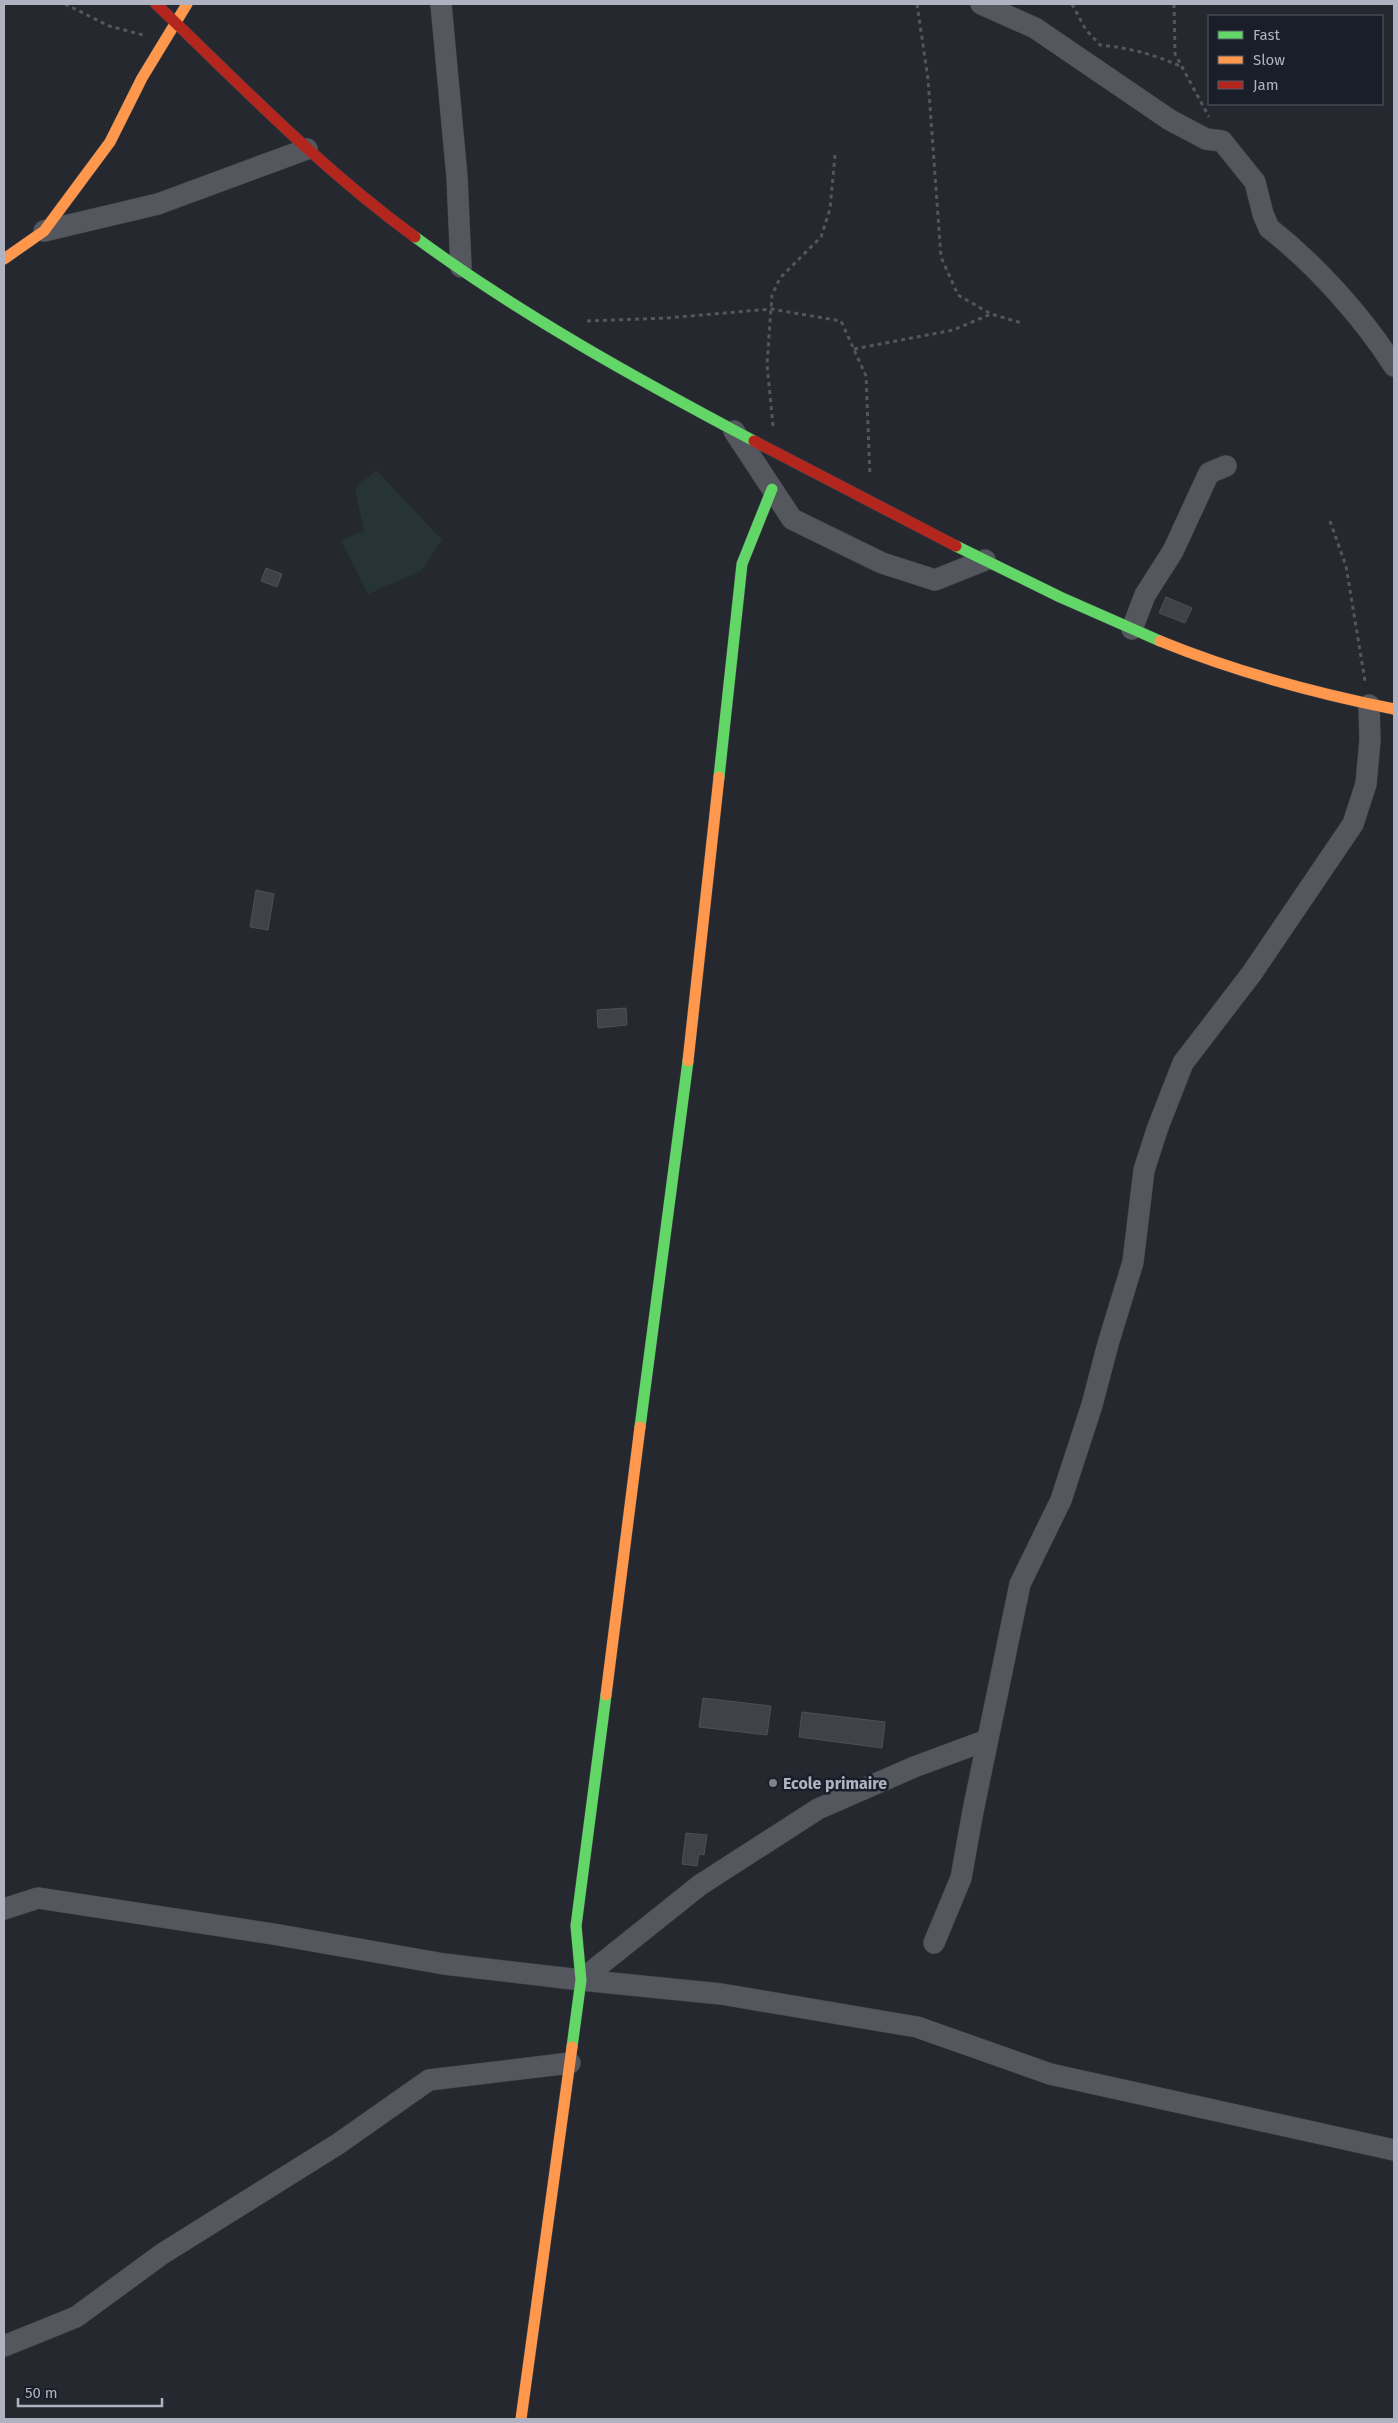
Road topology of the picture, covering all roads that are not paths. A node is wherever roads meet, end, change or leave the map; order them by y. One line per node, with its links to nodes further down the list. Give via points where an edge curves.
1 (156, 4): 5 (street)
2 (187, 4): 5 (street)
3 (441, 4): 9 (street, via 457,177)
4 (980, 4): 10 (street, via 1035,28 1170,120 1206,139 1222,140 1255,182 1269,228 1346,301)
5 (176, 23): 6 (street); 7 (street, via 142,78 110,142)
6 (307, 149): 7 (street, via 158,204); 9 (street, via 370,204)
7 (44, 231): 8 (street)
8 (4, 259)
9 (461, 267): 11 (street, via 513,305)
10 (1394, 366)
11 (734, 430): 13 (street); 14 (street)
12 (1226, 466): 15 (street, via 1210,473 1173,551 1145,595)
13 (772, 488): 14 (street, via 792,519 882,563 935,580); 21 (street, via 742,564 695,1005 576,1926)
14 (985, 560): 15 (street)
15 (1132, 629): 16 (street, via 1257,678)
16 (1369, 705): 17 (street); 18 (street, via 1366,784 1353,824 1252,973 1182,1063 1158,1127 1144,1170 1132,1262 1092,1406 1061,1500 1020,1584)
17 (1394, 709)
18 (987, 1740): 20 (street, via 961,1878); 21 (street, via 914,1767 818,1809 700,1885)
19 (4, 1909): 21 (street, via 38,1898 444,1964)
20 (934, 1943)
21 (581, 1980): 22 (street); 23 (street, via 721,1994 917,2027 1050,2074)
22 (570, 2063): 24 (street, via 429,2080 338,2144 162,2254 76,2317); 25 (street)
23 (1394, 2150)
24 (4, 2346)
25 (521, 2419)

